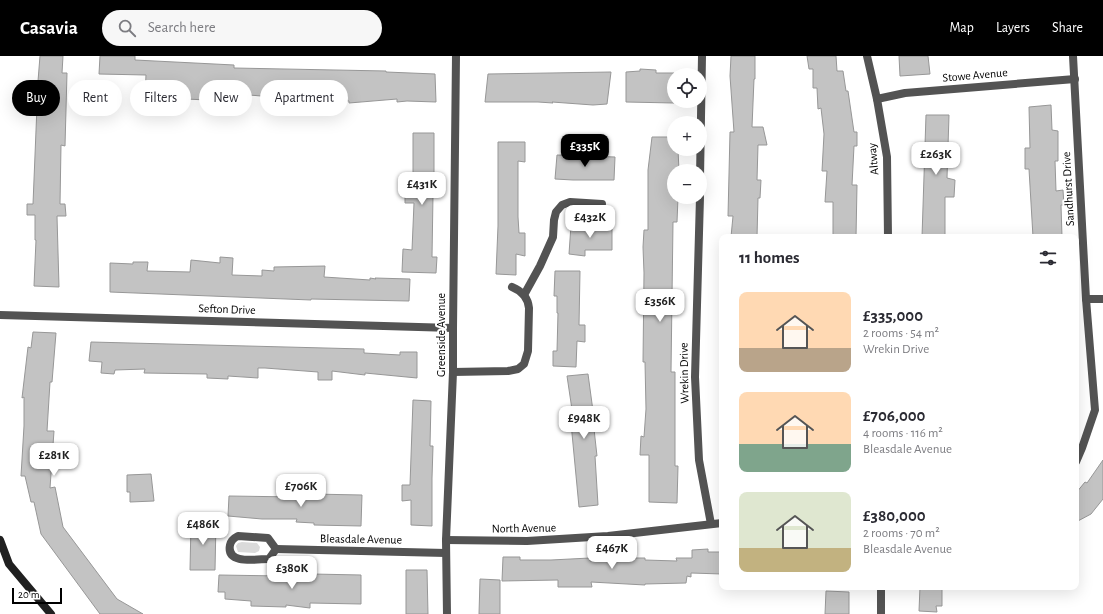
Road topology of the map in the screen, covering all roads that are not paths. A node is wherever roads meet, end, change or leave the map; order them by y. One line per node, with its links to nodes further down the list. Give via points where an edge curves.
1 (456, 56): 16 (street, Greenside Avenue)
2 (702, 56): 7 (street)
3 (867, 56): 6 (street, Altway)
4 (1073, 56): 5 (street, Sandhurst Drive)
5 (1075, 79): 6 (street, Stowe Avenue, via 905,93); 13 (street, Sandhurst Drive)
6 (877, 99): 10 (street, Altway, via 887,157)
7 (700, 164)
8 (602, 204): 12 (street, via 570,202 562,205 556,212 553,237)
9 (700, 204): 19 (street, Wrekin Drive, via 695,377 699,460)
10 (888, 234)
11 (512, 287): 12 (street)
12 (524, 295): 17 (street, via 530,308 528,351 524,364 518,369 508,371)
13 (1086, 299): 14 (street); 18 (street, Sandhurst Drive, via 1095,410)
14 (1103, 299)
15 (0, 315): 16 (street, Sefton Drive)
16 (453, 328): 17 (street, Greenside Avenue)
17 (453, 372): 22 (street, Greenside Avenue)
18 (1079, 455)
19 (711, 524): 20 (street, North Avenue); 22 (street, North Avenue, via 608,536 527,541)
20 (719, 524)
21 (0, 540): 26 (main road, via 9,564)
22 (446, 540): 24 (street, Greenside Avenue)
23 (276, 549): 23 (street, via 269,559 241,560 234,557 230,551 232,540 238,536 268,538); 24 (street, Bleasdale Avenue)
24 (446, 553): 27 (street, Greenside Avenue)
25 (881, 590): 28 (street)
26 (51, 614)
27 (447, 614)
28 (881, 614)

